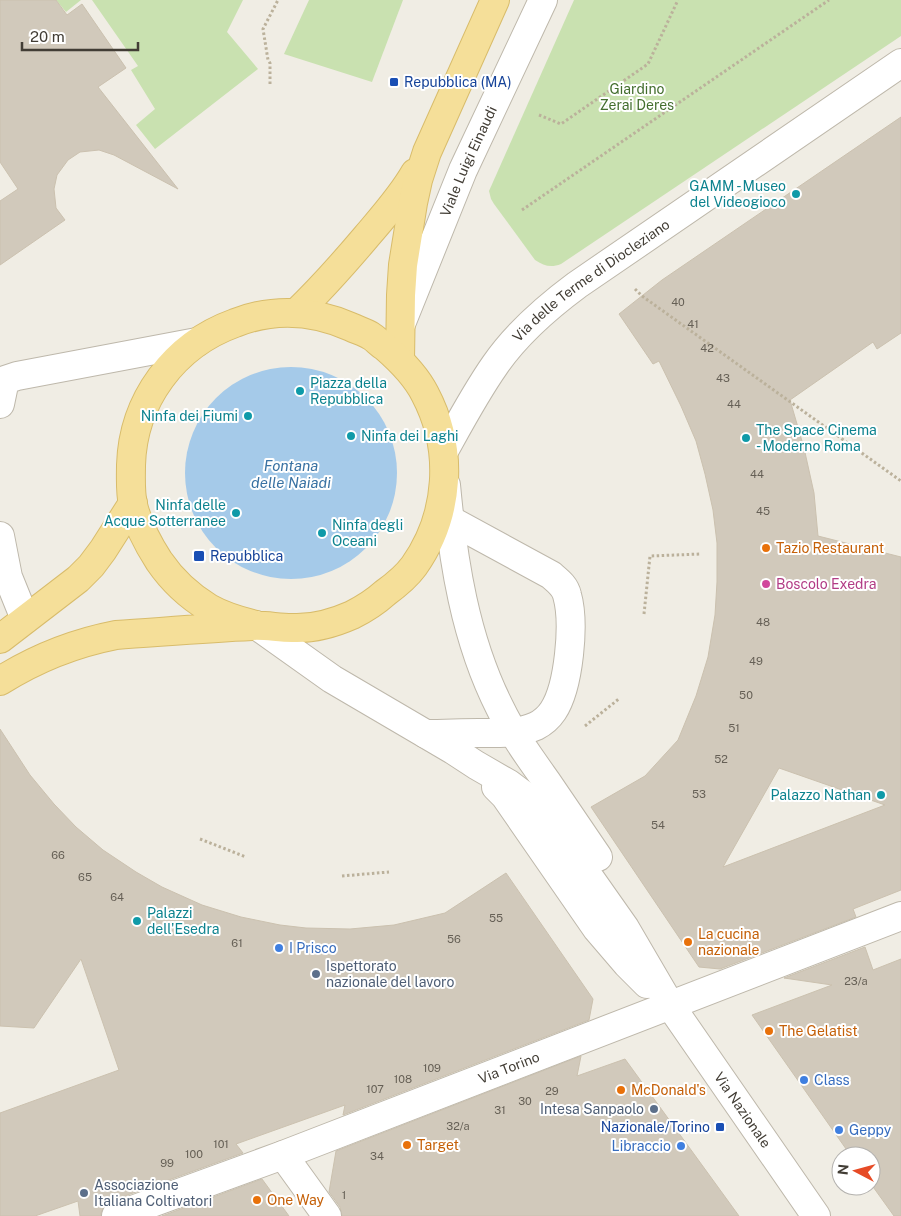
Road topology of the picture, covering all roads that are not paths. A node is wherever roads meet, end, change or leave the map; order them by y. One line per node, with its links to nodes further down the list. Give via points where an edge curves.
1 (495, 0): 4 (main road)
2 (543, 0): 6 (street, Viale Luigi Einaudi, via 463,170)
3 (901, 63): 10 (street, Via delle Terme di Diocleziano, via 546,308 495,364 466,410)
4 (427, 152): 5 (main road, via 381,220); 6 (main road, via 407,236)
5 (296, 313): 7 (main road, via 246,318); 8 (main road, via 334,320 370,336)
6 (401, 326): 8 (main road)
7 (197, 342): 9 (street, via 17,376); 11 (main road, via 166,370 142,411 132,449)
8 (400, 360): 10 (main road, via 424,391 437,419)
9 (2, 388)
10 (445, 463): 12 (street); 15 (main road, via 439,514 433,533 414,567 400,582 369,606 334,622 295,628)
11 (133, 504): 14 (main road, via 91,566); 15 (main road, via 147,541 167,572 180,585 207,607)
12 (450, 520): 18 (street, via 471,634 488,683); 18 (street, via 551,575 562,584 567,594 570,640 566,674 558,700 548,718)
13 (0, 536): 14 (street, via 8,577)
14 (26, 619): 16 (main road)
15 (256, 626): 17 (main road, via 99,638 29,664); 19 (street, via 332,679)
16 (0, 639)
17 (0, 681)
18 (513, 733): 19 (street); 20 (street)
19 (426, 734): 20 (street, via 521,792)
20 (548, 820): 22 (street, Via Nazionale, via 625,928)
21 (901, 916): 22 (street, Via Torino)
22 (670, 1005): 23 (street, Via Torino); 26 (street, Via Nazionale)
23 (283, 1155): 24 (street, Via Torino); 25 (street)
24 (116, 1216)
25 (327, 1216)
26 (816, 1216)

